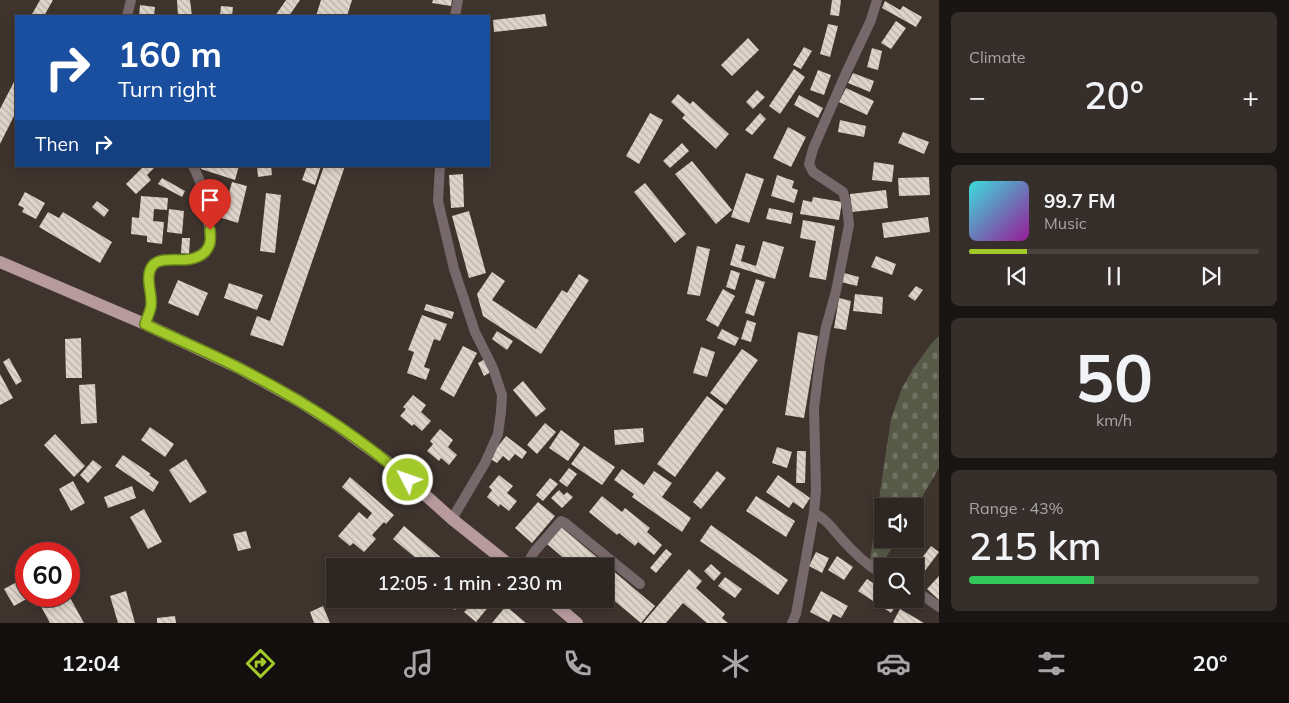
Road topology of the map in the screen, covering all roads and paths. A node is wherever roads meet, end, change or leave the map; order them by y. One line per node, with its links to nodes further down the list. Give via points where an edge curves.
1 (131, 0): 4 (street)
2 (458, 0): 5 (street)
3 (877, 0): 10 (street, via 808,164 813,172 843,192 849,225 824,339 814,408)
4 (127, 15)
5 (456, 15)
6 (193, 167): 9 (street, via 205,196 210,243 202,255 192,259 159,260 152,265 149,280 152,305)
7 (440, 167): 11 (street, via 438,201 454,269 475,332 502,395 498,434)
8 (0, 262): 9 (main road)
9 (145, 324): 11 (main road, via 239,368 299,401 393,466)
10 (814, 513): 16 (street, via 824,518); 22 (street)
11 (452, 519): 12 (main road)
12 (500, 558)
13 (531, 558): 14 (street, via 561,521)
14 (608, 558)
15 (614, 563): 17 (street)
16 (874, 568)
17 (640, 584)
18 (924, 596): 19 (street)
19 (939, 607)
20 (560, 608): 21 (main road)
21 (577, 623)
22 (792, 623)

